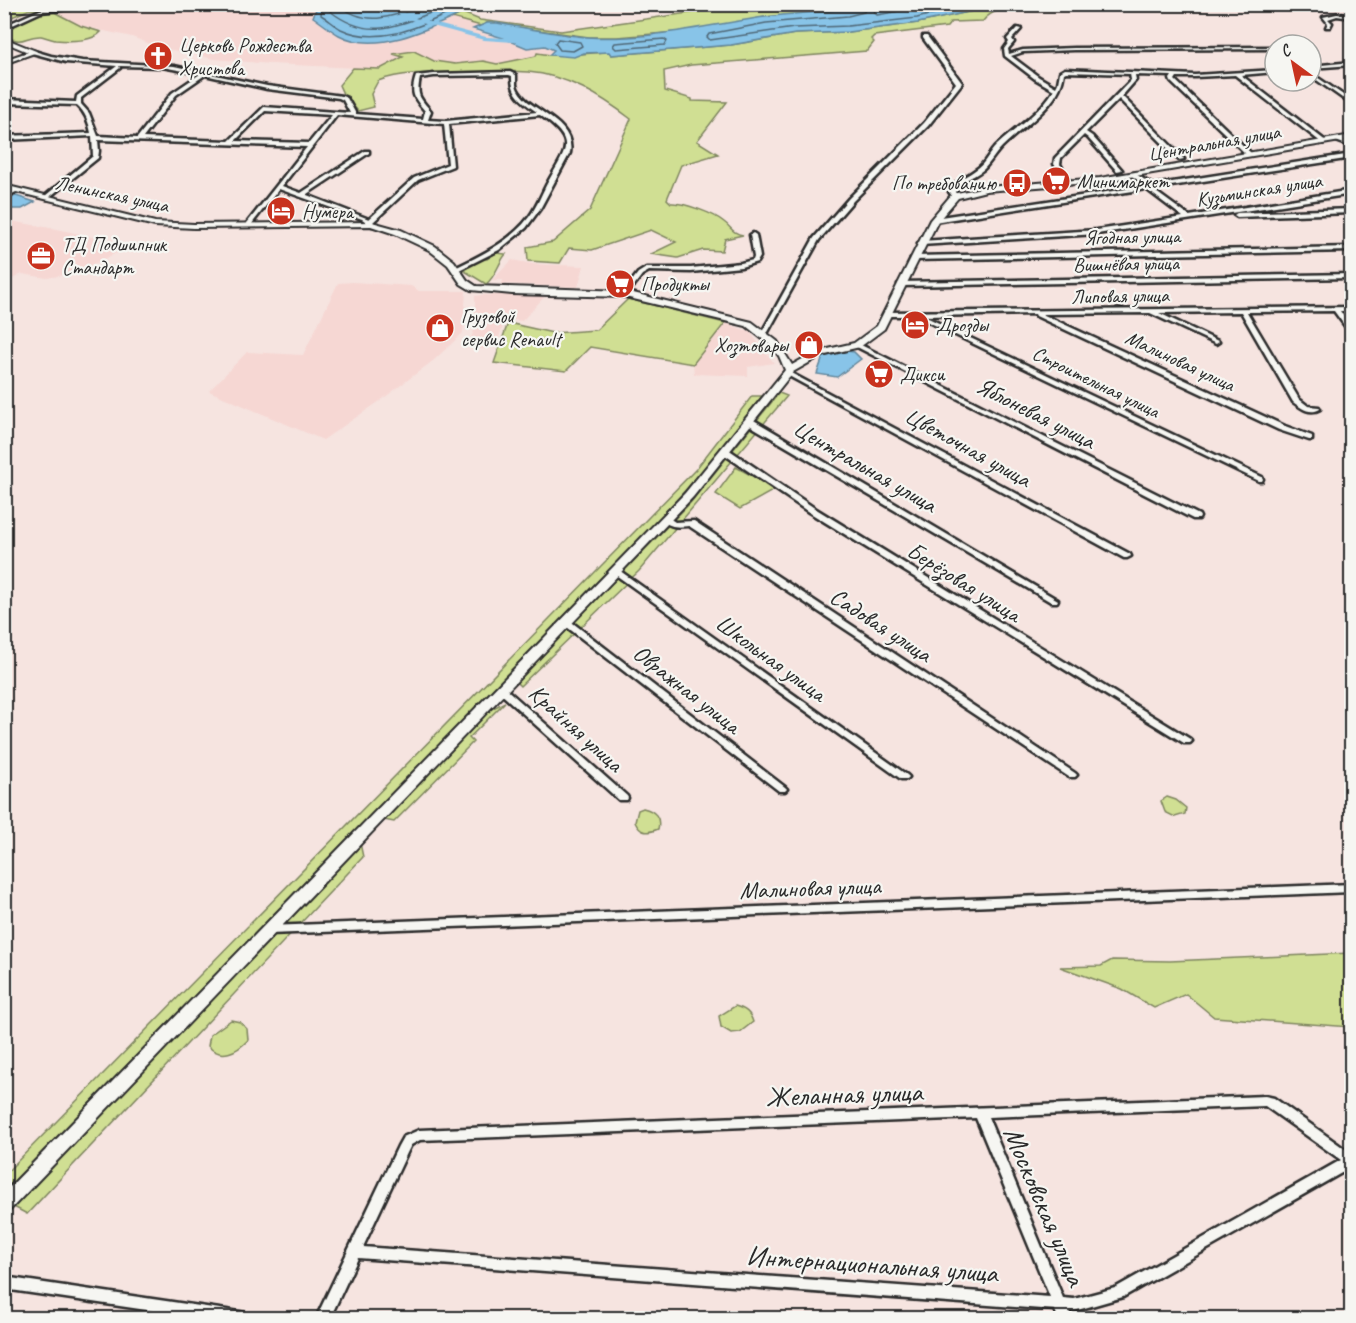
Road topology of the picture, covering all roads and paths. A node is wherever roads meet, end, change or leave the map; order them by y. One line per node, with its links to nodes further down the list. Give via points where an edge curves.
1 (114, 4): 3 (street, via 47,9)
2 (1352, 16): 4 (street, via 1324,18 1330,23)
3 (4, 26)
4 (1328, 26)
5 (1019, 29): 10 (street, via 1009,39 1012,42 1006,49)
6 (925, 38): 80 (street, via 959,83 920,130 825,227)
7 (4, 40): 9 (street)
8 (1263, 48): 10 (street, via 1074,49 1023,51)
9 (34, 52): 11 (street); 14 (street)
10 (1007, 56): 21 (street)
11 (4, 62)
12 (1352, 63): 13 (street)
13 (1323, 66)
14 (120, 67): 16 (street, via 163,66); 24 (street, via 79,97)
15 (1263, 72): 18 (street)
16 (204, 73): 28 (street, via 257,86 340,97); 35 (street, via 174,94)
17 (1132, 73): 19 (street); 21 (street, via 1065,70); 22 (street, via 1134,81)
18 (1237, 74): 19 (street); 39 (street)
19 (1176, 75): 44 (street, via 1173,81)
20 (1323, 83): 25 (street)
21 (1056, 89): 56 (street, via 1051,100 998,148 982,168 954,186)
22 (1119, 96): 31 (street); 46 (street)
23 (4, 101): 24 (street)
24 (78, 104): 32 (street, via 85,108)
25 (1352, 104)
26 (336, 113): 28 (street); 38 (street, via 264,109); 40 (street)
27 (543, 113): 29 (street, via 520,96 514,88 513,74 434,75 418,77 414,92 428,111); 30 (street); 69 (street, via 564,134 569,145 565,158 532,216 509,240)
28 (354, 115): 29 (street)
29 (425, 120): 30 (street)
30 (446, 123): 63 (street, via 451,165 416,179)
31 (1083, 132): 47 (street); 49 (street, via 1056,160)
32 (94, 136): 34 (street); 36 (street); 42 (street)
33 (1352, 137): 37 (street, Центральная улица)
34 (4, 138)
35 (140, 138): 36 (street); 38 (street)
36 (111, 140): 42 (street)
37 (1338, 140): 39 (street, Центральная улица); 41 (street)
38 (232, 141): 40 (street)
39 (1324, 142): 44 (street, Центральная улица)
40 (311, 145): 51 (street)
41 (1352, 145)
42 (98, 146): 57 (street, via 94,159)
43 (367, 152): 58 (street, via 304,193)
44 (1249, 154): 48 (street, Центральная улица)
45 (1352, 156): 52 (street)
46 (1180, 159)
47 (1119, 170)
48 (1134, 175): 49 (street, Центральная улица); 52 (street)
49 (1068, 184): 56 (street, Центральная улица, via 986,189)
50 (4, 187): 53 (street, Ленинская улица)
51 (278, 187): 58 (street); 64 (street)
52 (1150, 187): 61 (street); 62 (street)
53 (18, 190): 55 (street); 57 (street, Ленинская улица)
54 (1352, 192): 60 (street, Кузьминская улица)
55 (4, 196)
56 (955, 196): 62 (street)
57 (47, 197): 64 (street, Ленинская улица, via 155,224)
58 (307, 198): 63 (street)
59 (1352, 212): 60 (street)
60 (1198, 216): 61 (street, Кузьминская улица)
61 (1187, 218): 66 (street, Кузьминская улица, via 1097,232)
62 (934, 220): 66 (street)
63 (371, 222): 64 (street, Ленинская улица); 69 (street, Ленинская улица, via 432,248)
64 (249, 224)
65 (753, 235): 72 (street, via 757,257 750,264 691,270 648,269)
66 (921, 243): 68 (street)
67 (1352, 249): 68 (street, Ягодная улица)
68 (914, 258): 71 (street)
69 (456, 270): 72 (street, Ленинская улица, via 466,285 491,290)
70 (1352, 276): 71 (street, Вишнёвая улица)
71 (901, 284): 77 (street)
72 (625, 294): 80 (street, Ленинская улица, via 749,324)
73 (1352, 309): 74 (street, Липовая улица)
74 (1336, 310): 76 (street, Липовая улица); 81 (street)
75 (1148, 311): 76 (street, Липовая улица); 78 (street, Липовая улица); 82 (street)
76 (1244, 312): 87 (street, via 1296,400 1306,408)
77 (888, 314): 79 (street, Липовая улица); 83 (street, via 881,327)
78 (1036, 314): 79 (street, Липовая улица); 89 (street, Малиновая улица)
79 (918, 315): 91 (street, Строительная улица)
80 (765, 332): 85 (street)
81 (1352, 332)
82 (1216, 342)
83 (857, 345): 84 (street); 92 (street, Яблоневая улица)
84 (818, 354): 85 (street); 86 (street)
85 (783, 356): 86 (street)
86 (790, 372): 88 (street); 94 (street, Цветочная улица)
87 (1316, 409)
88 (749, 421): 90 (street); 96 (street, Центральная улица)
89 (1309, 438)
90 (725, 451): 93 (street); 99 (street, Берёзовая улица, via 810,509)
91 (1259, 479)
92 (1196, 517)
93 (666, 520): 95 (street); 100 (street, Садовая улица, via 674,525 691,523)
94 (1127, 556)
95 (616, 571): 97 (street); 101 (street, Школьная улица)
96 (1054, 600)
97 (566, 622): 98 (street); 102 (street, Овражная улица)
98 (501, 689): 103 (street, Крайняя улица); 105 (street)
99 (1187, 741)
100 (1072, 775)
101 (904, 777)
102 (782, 789)
103 (622, 798)
104 (1352, 888): 105 (street, Малиновая улица)
105 (269, 930): 108 (street)
106 (980, 1112): 107 (street, Желанная улица, via 1270,1102); 109 (street, Желанная улица, via 419,1136 407,1141); 111 (street, Московская улица)
107 (1351, 1161): 111 (street, Интернациональная улица, via 1118,1293 1074,1305)
108 (4, 1204)
109 (354, 1252): 111 (street, Интернациональная улица); 113 (street)
110 (4, 1283): 112 (street)
111 (1059, 1303): 114 (street, Московская улица)
112 (240, 1318)
113 (323, 1318)
114 (1065, 1318)

